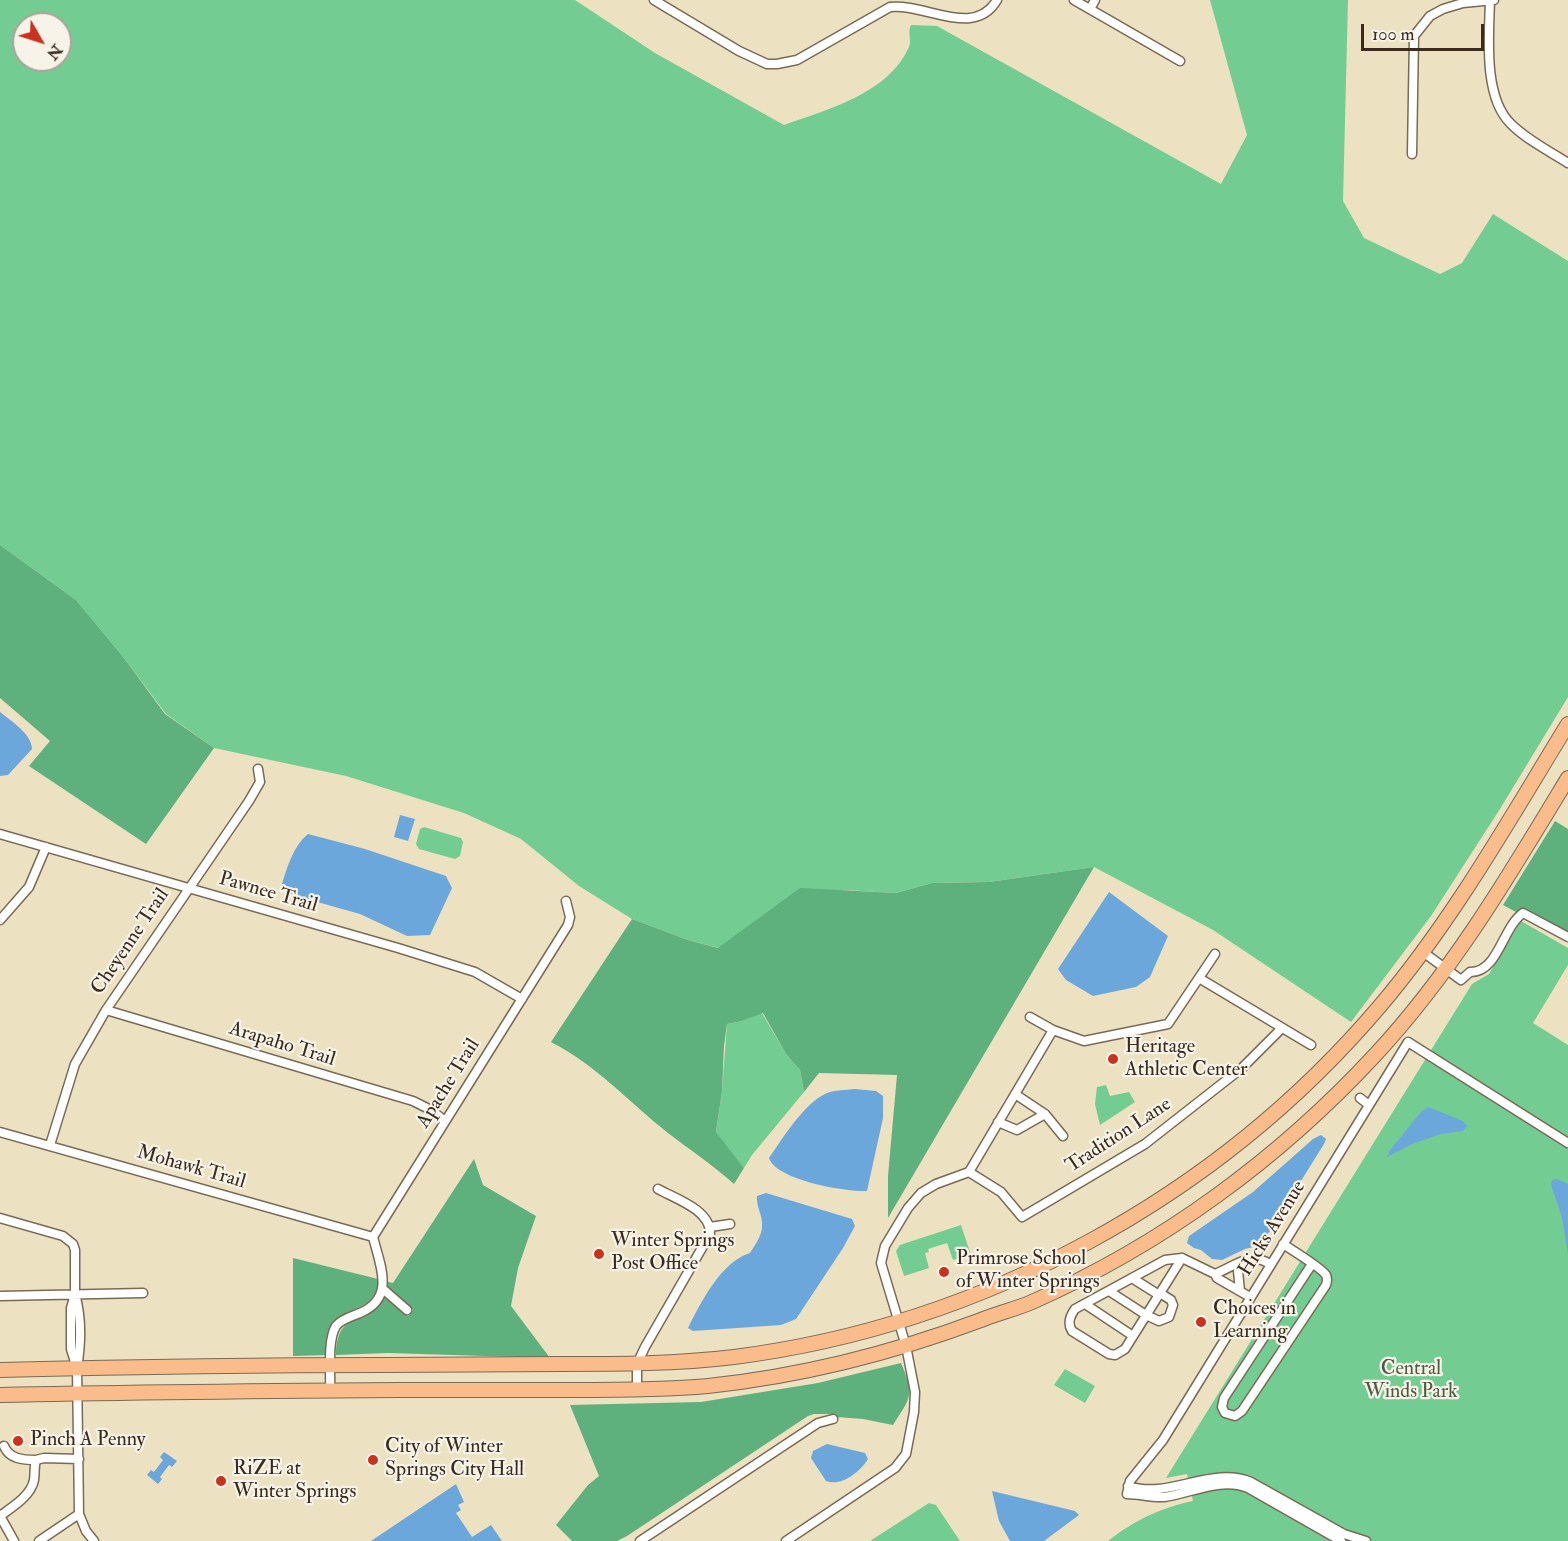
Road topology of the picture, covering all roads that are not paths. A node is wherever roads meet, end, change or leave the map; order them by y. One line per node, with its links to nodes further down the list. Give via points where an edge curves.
1 (654, 0): 2 (street, via 739,51 767,64 777,64 797,60 890,7 903,6 968,20 986,14)
2 (997, 0)
3 (1074, 0): 6 (street)
4 (1095, 0): 6 (street)
5 (1491, 1): 8 (street, via 1443,9 1430,16 1414,36); 9 (street, via 1490,80 1499,106 1508,123)
6 (1090, 9): 7 (street)
7 (1180, 61)
8 (1412, 154)
9 (1568, 163)
10 (1568, 724): 19 (main road)
11 (258, 769): 15 (street, Cheyenne Trail, via 260,782)
12 (1568, 778): 21 (main road)
13 (0, 834): 14 (street, Pawnee Trail)
14 (46, 847): 15 (street, Pawnee Trail); 17 (street, via 29,888)
15 (188, 887): 23 (street, Pawnee Trail, via 475,972); 24 (street, Cheyenne Trail)
16 (566, 901): 23 (street, Apache Trail, via 568,926)
17 (0, 920)
18 (1568, 937): 21 (street, via 1523,913 1513,921 1484,969 1470,972 1461,980)
19 (1423, 952): 21 (street); 63 (main road, via 1379,1007 1309,1081 1263,1123 1186,1182 1042,1266)
20 (1215, 954): 22 (street)
21 (1446, 969): 65 (main road, via 1379,1051 1331,1100 1274,1151 1202,1206 1126,1254 1056,1291)
22 (1199, 978): 26 (street); 27 (street, via 1168,1024 1084,1041)
23 (522, 999): 33 (street, Apache Trail)
24 (106, 1010): 33 (street, Arapaho Trail, via 413,1101); 38 (street, Cheyenne Trail, via 75,1064)
25 (1030, 1017): 27 (street)
26 (1282, 1028): 28 (street); 39 (street, Tradition Lane, via 1242,1068 1145,1144 1022,1217 1001,1192)
27 (1053, 1030): 29 (street)
28 (1311, 1045)
29 (1015, 1095): 32 (street); 34 (street)
30 (1360, 1098): 31 (street)
31 (1369, 1105): 37 (street, Hicks Avenue, via 1408,1042); 45 (street, Hicks Avenue)
32 (1045, 1114): 34 (street, via 1017,1130); 36 (street)
33 (445, 1121): 44 (street, Apache Trail)
34 (998, 1122): 39 (street)
35 (0, 1132): 38 (street, Mohawk Trail)
36 (1063, 1136)
37 (1568, 1143)
38 (50, 1145): 44 (street, Mohawk Trail)
39 (969, 1172): 63 (street, via 921,1193 885,1246 880,1263)
40 (658, 1189): 43 (street, via 697,1210)
41 (0, 1218): 56 (street, via 69,1240 75,1250)
42 (730, 1224): 43 (street)
43 (710, 1227): 66 (street, via 706,1243)
44 (373, 1237): 52 (street)
45 (1283, 1244): 48 (street, Hicks Avenue); 49 (street)
46 (1182, 1258): 50 (street); 51 (street, via 1165,1260); 57 (street)
47 (1242, 1262): 48 (street, via 1252,1257); 50 (street); 54 (street, via 1238,1271)
48 (1270, 1264): 59 (street, Hicks Avenue)
49 (1312, 1264): 49 (street, via 1326,1275 1326,1285 1242,1411 1228,1415 1222,1407 1224,1398)
50 (1215, 1274): 54 (street)
51 (1132, 1278): 53 (street); 57 (street)
52 (383, 1288): 61 (street); 67 (street, via 381,1296 366,1311 336,1327)
53 (1109, 1291): 60 (street); 62 (street)
54 (1240, 1291): 59 (street)
55 (143, 1293): 56 (street)
56 (75, 1294): 58 (street); 68 (street, via 79,1309)
57 (1159, 1294): 62 (street); 62 (street, via 1173,1305 1169,1317 1159,1321)
58 (0, 1296)
59 (1250, 1297): 78 (street, Hicks Avenue)
60 (1084, 1304): 64 (street); 64 (street, via 1070,1319 1072,1331 1115,1355 1125,1349)
61 (407, 1310)
62 (1146, 1315): 64 (street)
63 (898, 1322): 65 (street); 66 (main road, via 768,1352)
64 (1133, 1336)
65 (906, 1346): 71 (main road, via 773,1377); 86 (street, via 915,1392 903,1459)
66 (637, 1364): 67 (main road); 71 (street)
67 (331, 1365): 68 (main road); 70 (street)
68 (77, 1368): 69 (main road); 72 (street)
69 (0, 1370)
70 (330, 1390): 71 (main road); 72 (main road)
71 (638, 1390)
72 (79, 1393): 73 (main road); 76 (street)
73 (0, 1395)
74 (833, 1419): 80 (street, via 818,1423)
75 (4, 1446): 77 (street, via 12,1457)
76 (79, 1459): 77 (street); 79 (street)
77 (36, 1460): 82 (street, via 31,1487 0,1516)
78 (1128, 1490): 87 (street, via 1165,1497 1223,1483 1236,1484); 88 (street, via 1158,1490 1222,1477 1239,1478 1344,1534)
79 (80, 1514): 81 (street); 83 (street)
80 (663, 1526): 84 (street); 85 (street)
81 (92, 1540)
82 (14, 1541)
83 (39, 1541)
84 (640, 1541)
85 (654, 1541)
86 (786, 1541)
87 (1341, 1541)
88 (1366, 1541)

